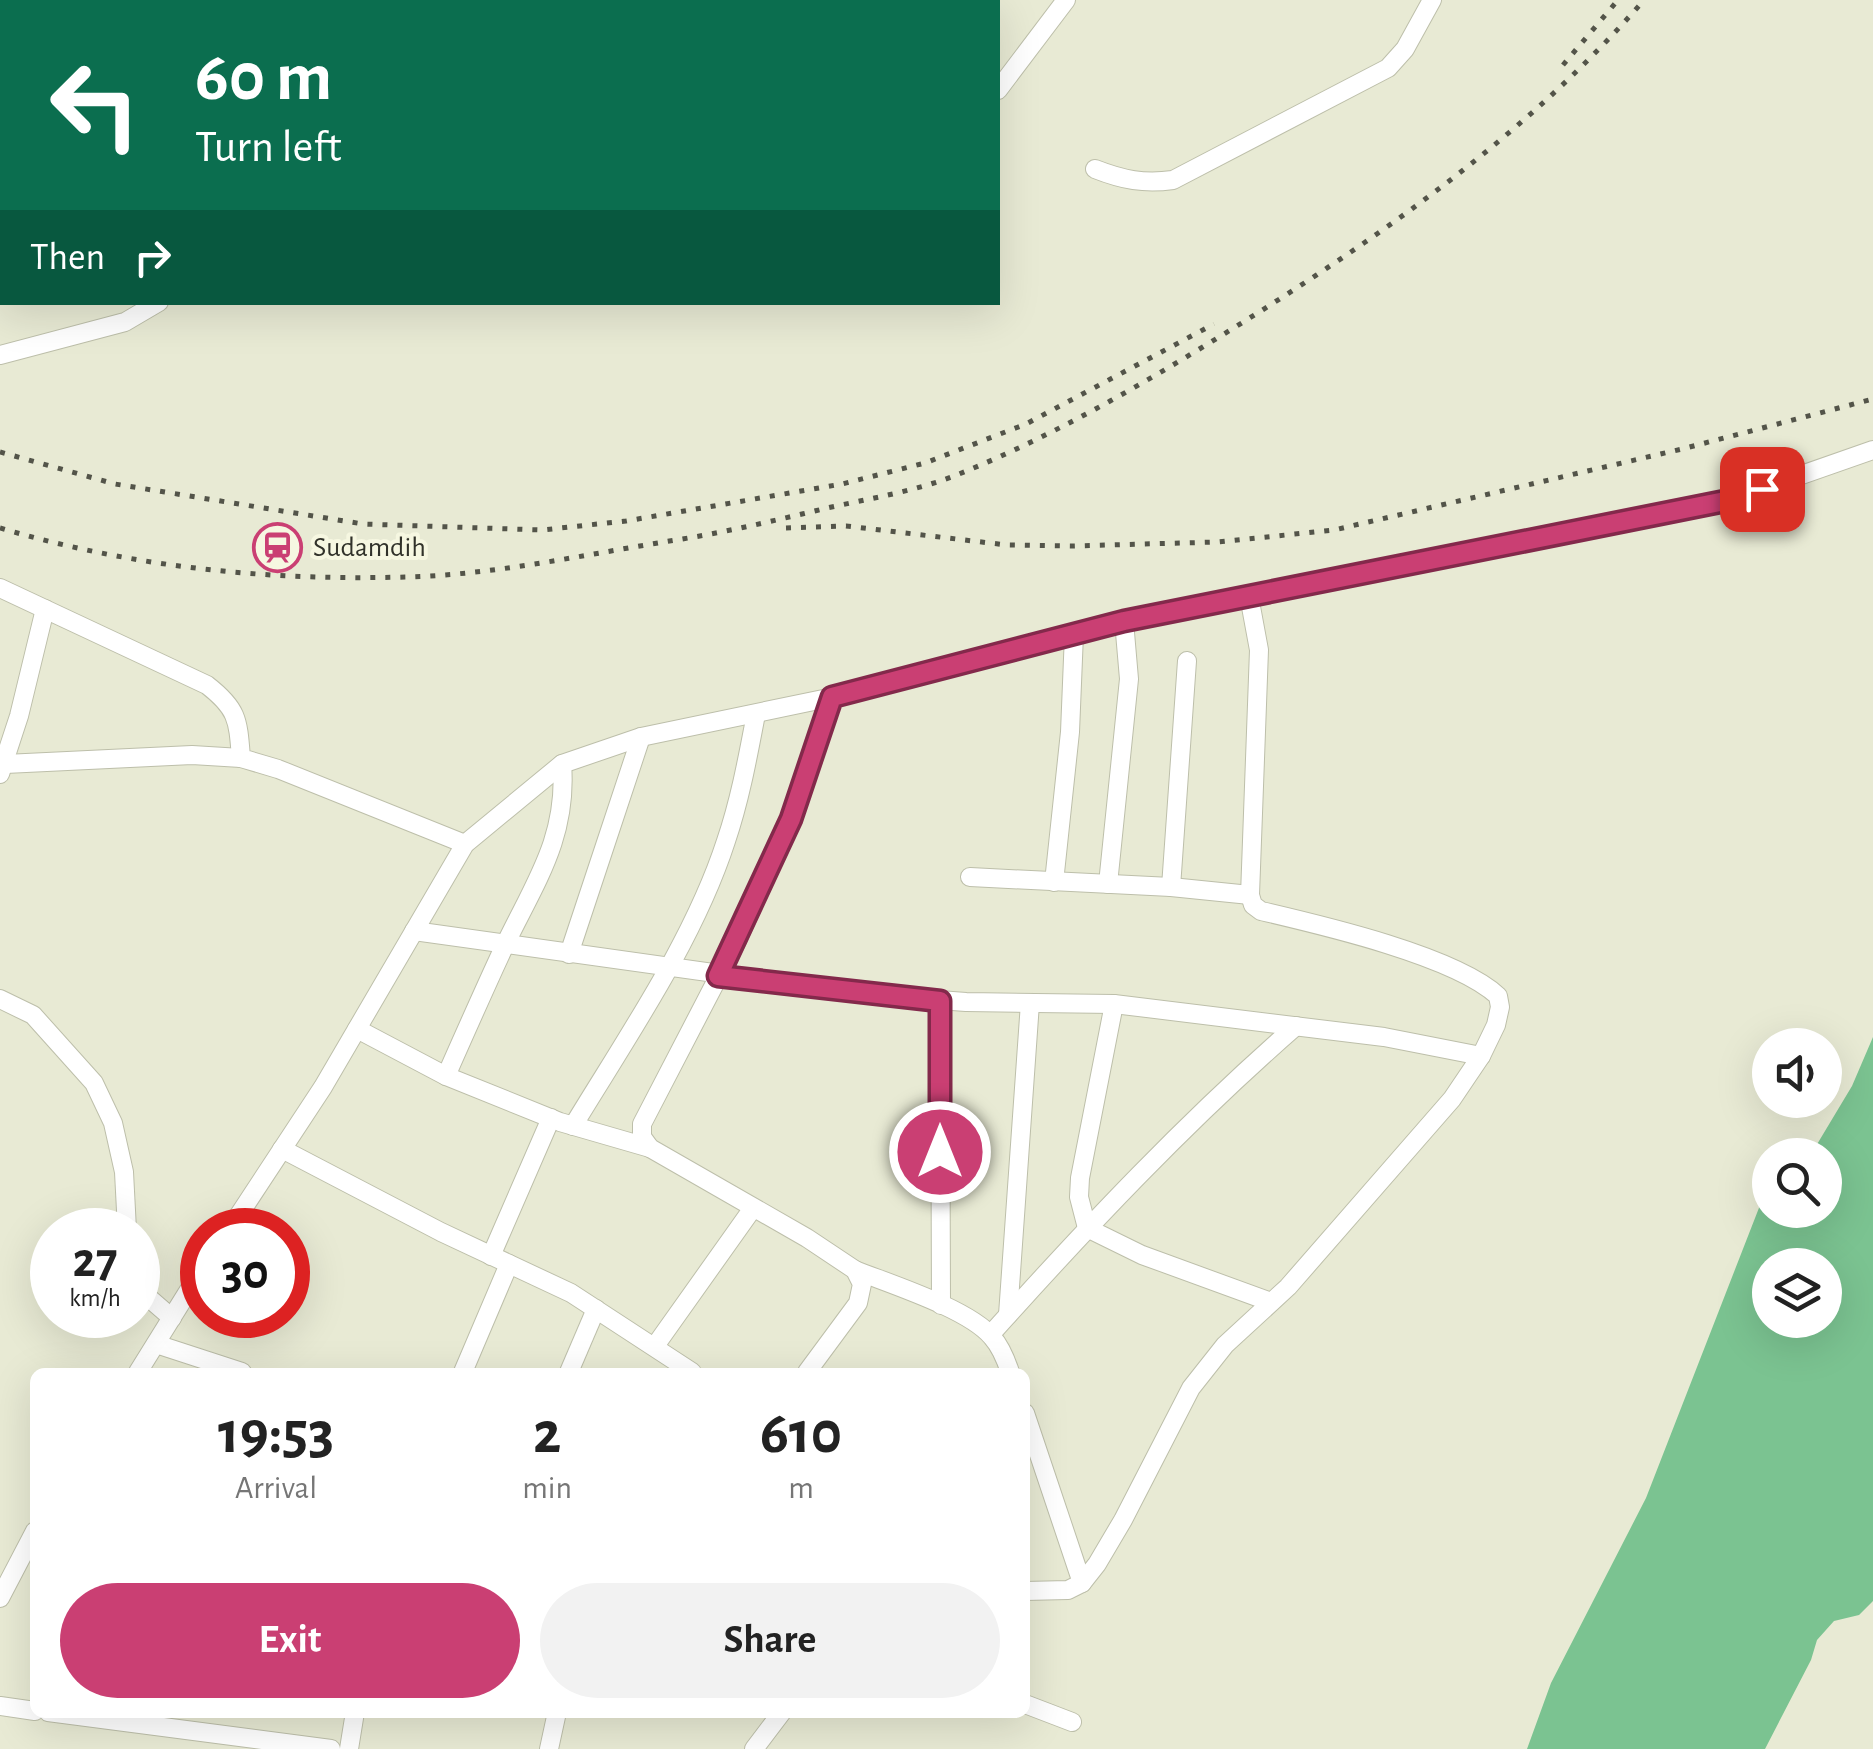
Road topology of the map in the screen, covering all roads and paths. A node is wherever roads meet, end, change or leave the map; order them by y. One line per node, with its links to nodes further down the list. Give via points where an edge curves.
1 (1066, 0): 3 (street)
2 (1432, 0): 4 (street, via 1388,68 1173,180 1123,180)
3 (1000, 87)
4 (1095, 169)
5 (154, 305): 6 (street, via 125,322)
6 (0, 355)
7 (1873, 450): 9 (street, via 1730,500)
8 (0, 588): 10 (street)
9 (1249, 596): 11 (street); 25 (street, via 1259,650)
10 (45, 610): 17 (street, via 207,685 238,719); 19 (street)
11 (1124, 621): 12 (street); 23 (street, via 1128,679)
12 (1074, 634): 14 (street); 22 (street)
13 (1188, 661): 24 (street)
14 (832, 697): 15 (street); 30 (street, via 791,819)
15 (756, 714): 16 (street); 29 (street, via 726,843)
16 (641, 737): 18 (street); 28 (street)
17 (241, 758): 19 (street, via 192,755); 20 (street)
18 (562, 764): 20 (street); 27 (street, via 564,807 557,835)
19 (3, 769)
20 (466, 844): 26 (street)
21 (970, 878): 22 (street)
22 (1054, 882): 23 (street)
23 (1108, 884): 24 (street)
24 (1171, 888): 25 (street)
25 (1250, 896): 37 (street, via 1261,911 1428,959 1487,986 1500,1007)
26 (414, 932): 27 (street); 36 (street)
27 (506, 944): 28 (street); 38 (street)
28 (569, 954): 29 (street)
29 (669, 968): 30 (street); 40 (street)
30 (718, 976): 32 (street); 41 (street, via 642,1124)
31 (0, 998): 43 (street, via 32,1015 94,1083 113,1123)
32 (940, 1001): 33 (street); 50 (street)
33 (1030, 1003): 34 (street); 54 (street)
34 (1114, 1004): 35 (street); 46 (street, via 1080,1178)
35 (1296, 1026): 37 (street); 46 (street)
36 (357, 1029): 38 (street); 42 (street)
37 (1481, 1056): 49 (street, via 1392,1170)
38 (446, 1076): 39 (street)
39 (551, 1118): 40 (street); 47 (street)
40 (573, 1126): 41 (street)
41 (650, 1148): 45 (street)
42 (282, 1149): 44 (street); 47 (street)
43 (126, 1208)
44 (243, 1208)
45 (753, 1208): 48 (street); 58 (street)
46 (1088, 1228): 49 (street); 54 (street)
47 (500, 1260): 53 (street); 61 (street)
48 (855, 1270): 50 (street); 64 (street, via 862,1284 858,1303)
49 (1271, 1302): 68 (street, via 1191,1388 1123,1520)
50 (941, 1304): 56 (street)
51 (180, 1305): 55 (street)
52 (160, 1308): 55 (street)
53 (596, 1309): 58 (street); 62 (street)
54 (1008, 1315): 56 (street)
55 (172, 1318): 57 (street)
56 (990, 1334): 65 (street)
57 (156, 1344): 59 (street); 60 (street)
58 (655, 1346): 63 (street)
59 (141, 1368)
60 (230, 1368)
61 (464, 1368)
62 (571, 1368)
63 (686, 1368)
64 (811, 1368)
65 (1008, 1368)
66 (1030, 1428): 68 (street)
67 (30, 1541): 70 (street)
68 (1082, 1583): 69 (street)
69 (1030, 1592)
70 (0, 1598)
71 (0, 1706): 73 (street)
72 (1030, 1706): 78 (street)
73 (30, 1710)
74 (94, 1718): 79 (street)
75 (354, 1718): 80 (street)
76 (555, 1718): 81 (street)
77 (773, 1718): 82 (street)
78 (1072, 1722)
79 (331, 1749)
80 (349, 1749)
81 (549, 1749)
82 (754, 1749)

